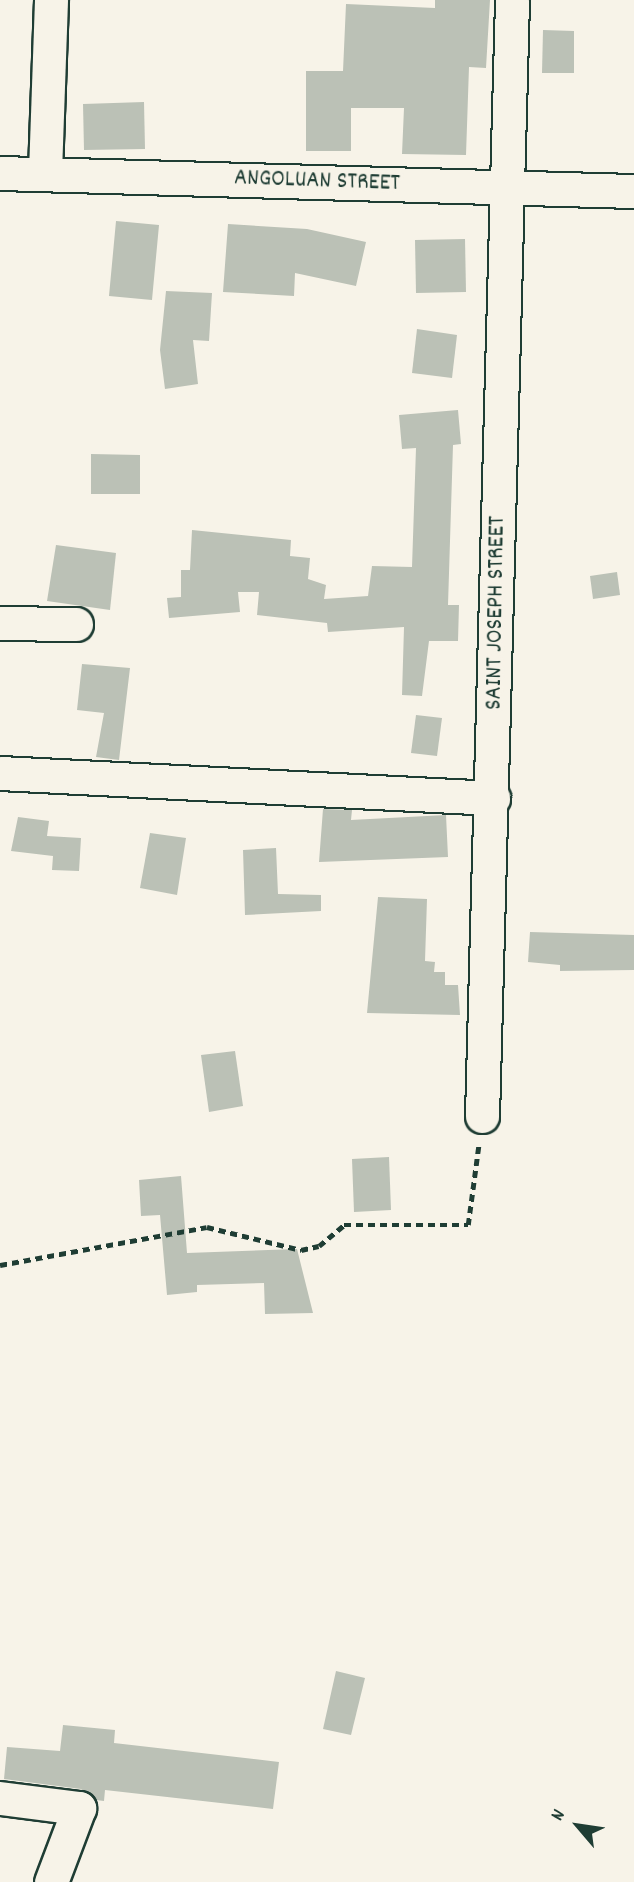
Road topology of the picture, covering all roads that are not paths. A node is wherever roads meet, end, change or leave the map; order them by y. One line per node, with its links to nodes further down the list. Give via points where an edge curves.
1 (51, 0): 3 (street)
2 (512, 0): 5 (street, SAINT JOSEPH STREET)
3 (45, 172): 4 (street, ANGOLUAN STREET); 5 (street, ANGOLUAN STREET)
4 (0, 173)
5 (507, 190): 6 (street, ANGOLUAN STREET); 10 (street, SAINT JOSEPH STREET)
6 (634, 191)
7 (0, 624): 8 (street)
8 (76, 624)
9 (0, 773): 10 (street, via 410,798)
10 (492, 797): 11 (street, SAINT JOSEPH STREET)
11 (482, 1116)
12 (0, 1798): 13 (street, via 79,1808)
13 (51, 1882)

